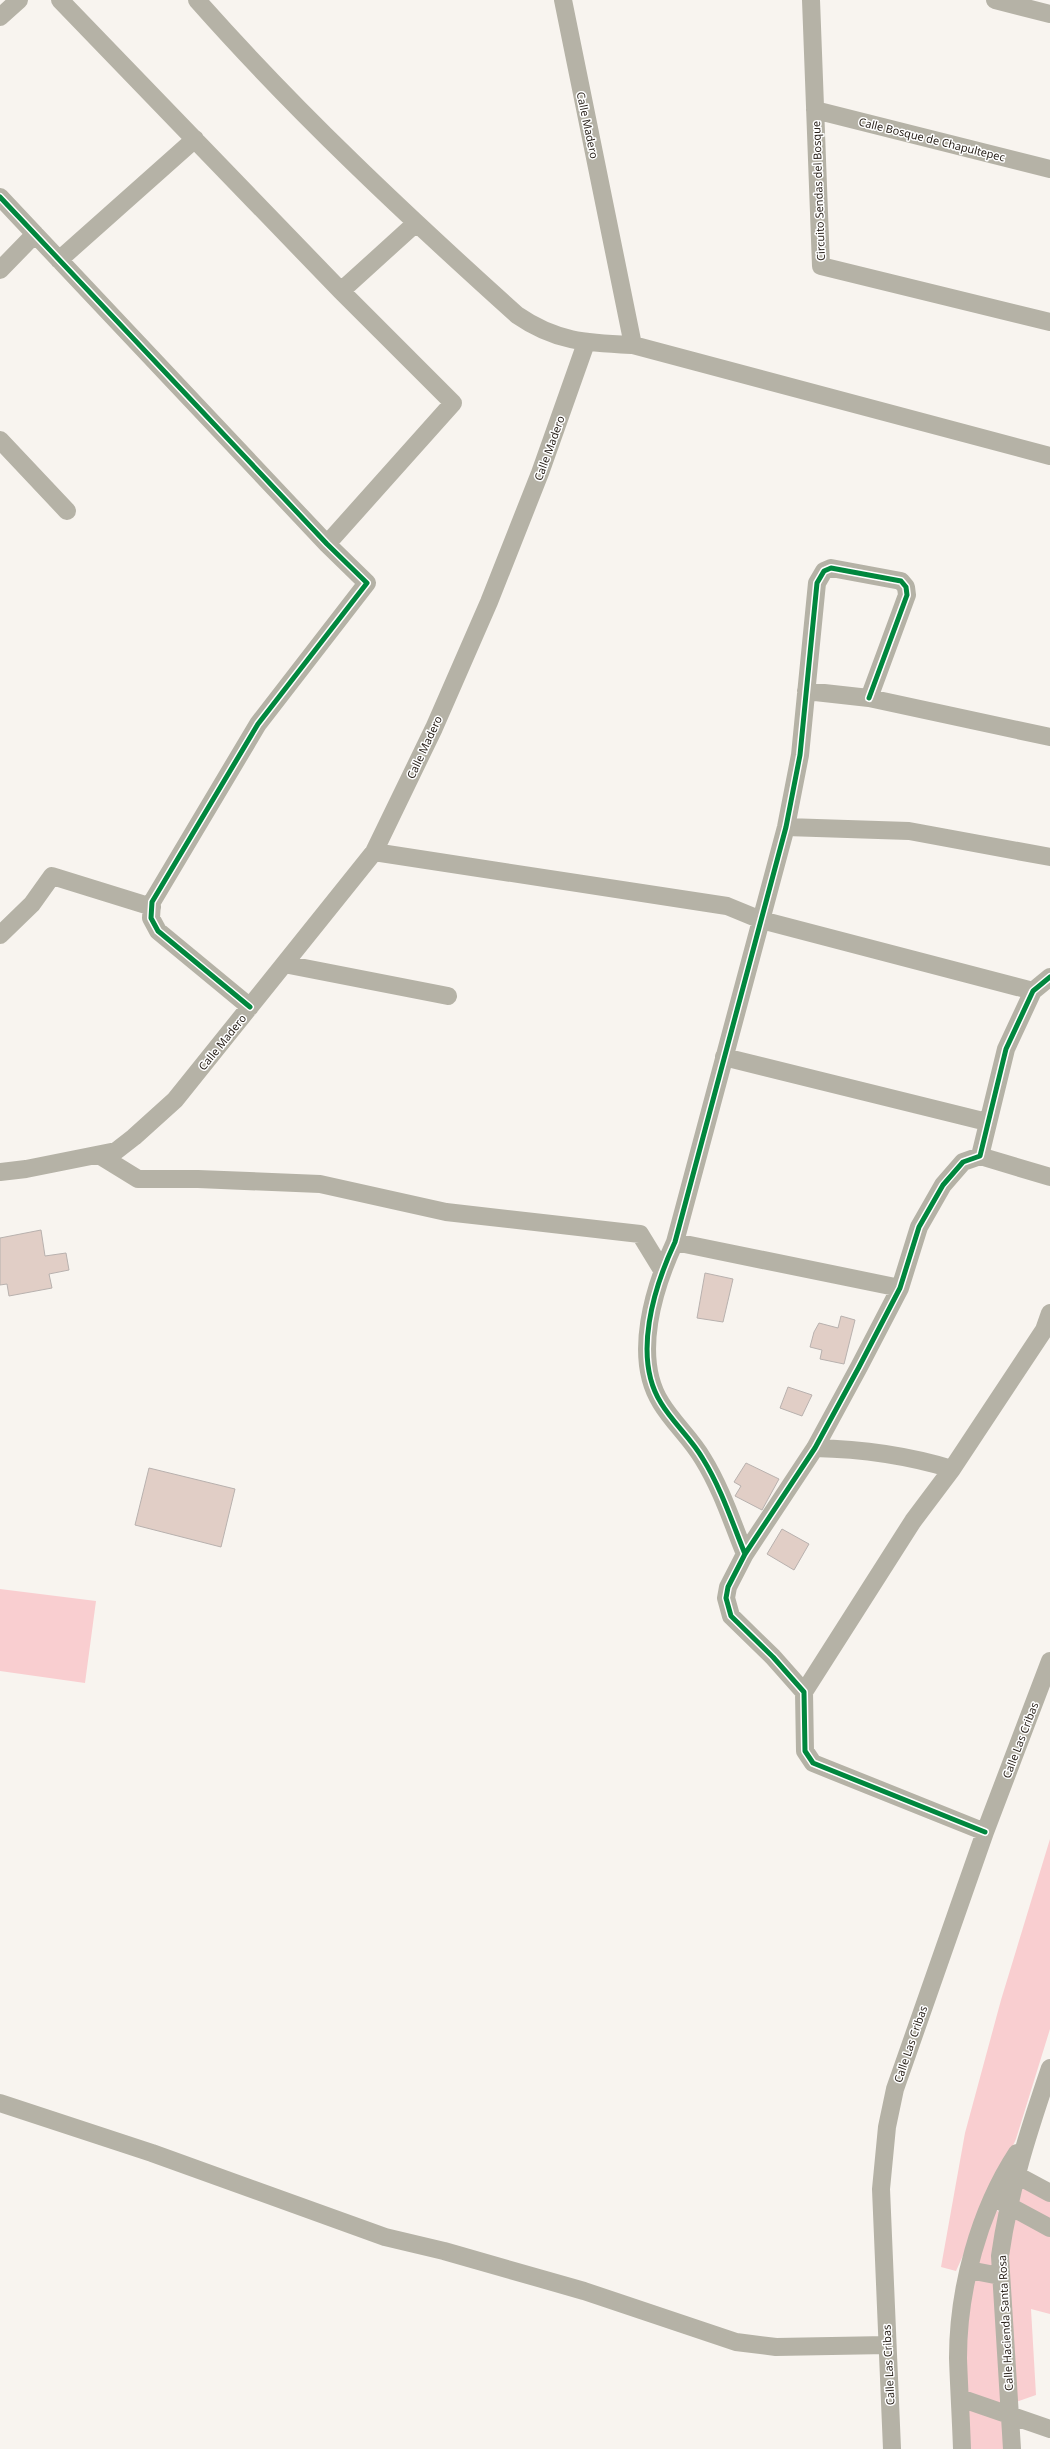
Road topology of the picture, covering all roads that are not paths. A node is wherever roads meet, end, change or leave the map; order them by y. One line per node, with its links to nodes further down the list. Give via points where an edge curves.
1 (19, 0): 8 (street)
2 (60, 0): 10 (street)
3 (197, 0): 13 (street, via 233,41)
4 (563, 0): 20 (street, Calle Madero)
5 (811, 0): 9 (street, Circuito Sendas del Bosque)
6 (995, 0): 7 (street)
7 (1050, 14)
8 (0, 17)
9 (815, 110): 11 (street, Calle Bosque de Chapultepec); 18 (street, Circuito Sendas del Bosque, via 821,266)
10 (195, 140): 15 (street); 17 (street)
11 (1050, 169)
12 (0, 196): 14 (street)
13 (416, 223): 17 (street); 19 (street, via 517,315 533,326 558,337)
14 (35, 234): 15 (street); 16 (street)
15 (59, 260): 24 (street)
16 (0, 270)
17 (341, 292): 24 (street, via 453,403)
18 (1050, 322)
19 (586, 343): 20 (street); 29 (street, Calle Madero, via 540,473 490,602 434,728)
20 (633, 345): 22 (street)
21 (0, 440): 23 (street)
22 (1050, 456)
23 (67, 511)
24 (327, 544): 31 (street, via 367,582 258,724 152,902)
25 (806, 691): 26 (street); 26 (street, via 817,583 824,571 831,568 901,581 906,587 907,594); 28 (street, via 800,755)
26 (869, 698): 27 (street)
27 (1050, 737)
28 (786, 827): 30 (street, via 909,832); 32 (street)
29 (374, 852): 32 (street, via 727,906); 34 (street, Calle Madero)
30 (1050, 857)
31 (152, 907): 33 (street, via 52,876 32,904); 38 (street, via 151,918 158,931)
32 (761, 920): 36 (street); 39 (street)
33 (0, 935)
34 (284, 964): 37 (street); 38 (street, Calle Madero)
35 (1050, 977): 36 (street)
36 (1033, 991): 40 (street, via 1006,1049)
37 (448, 996)
38 (250, 1007): 41 (street, Calle Madero, via 175,1100 116,1151)
39 (724, 1057): 40 (street); 45 (street)
40 (987, 1122): 42 (street)
41 (99, 1155): 43 (street, Calle Madero); 46 (street, via 138,1179 320,1184 446,1212 640,1234)
42 (980, 1156): 44 (street); 47 (street, via 963,1162 942,1185 919,1227)
43 (0, 1172)
44 (1050, 1177)
45 (675, 1242): 46 (street); 47 (street)
46 (662, 1270): 51 (street, via 654,1295 649,1336 647,1357 651,1382 661,1403 703,1459)
47 (900, 1288): 49 (street)
48 (1050, 1313): 50 (street, via 1044,1330)
49 (815, 1448): 50 (street, via 884,1452); 51 (street)
50 (952, 1469): 53 (street, via 913,1521)
51 (745, 1554): 53 (street, via 728,1587 727,1608 731,1616)
52 (1050, 1661): 54 (street, Calle Las Cribas)
53 (804, 1692): 54 (street, via 805,1751 813,1763)
54 (985, 1832): 64 (street, Calle Las Cribas, via 897,2082 887,2128 881,2189)
55 (1050, 2068): 57 (street, Calle Hacienda Santa Rosa, via 1026,2139)
56 (0, 2103): 64 (street, via 152,2153 385,2237 584,2291 736,2342 776,2346)
57 (1011, 2173): 58 (street); 59 (street, Calle Hacienda Santa Rosa); 60 (street, Calle Hacienda Santa Rosa)
58 (1050, 2194)
59 (994, 2197): 60 (street); 62 (street, Calle Hacienda Santa Rosa)
60 (1010, 2207): 61 (street); 63 (street, Calle Hacienda Santa Rosa, via 1001,2248)
61 (1050, 2228)
62 (969, 2270): 63 (street); 65 (street, Calle Hacienda Santa Rosa, via 962,2307 959,2350)
63 (1000, 2276): 66 (street, Calle Hacienda Santa Rosa)
64 (887, 2345): 68 (street, Calle Las Cribas)
65 (960, 2398): 66 (street); 69 (street, Calle Hacienda Santa Rosa)
66 (1011, 2416): 67 (street); 70 (street, Calle Hacienda Santa Rosa)
67 (1050, 2429)
68 (892, 2449)
69 (962, 2449)
70 (1012, 2449)

